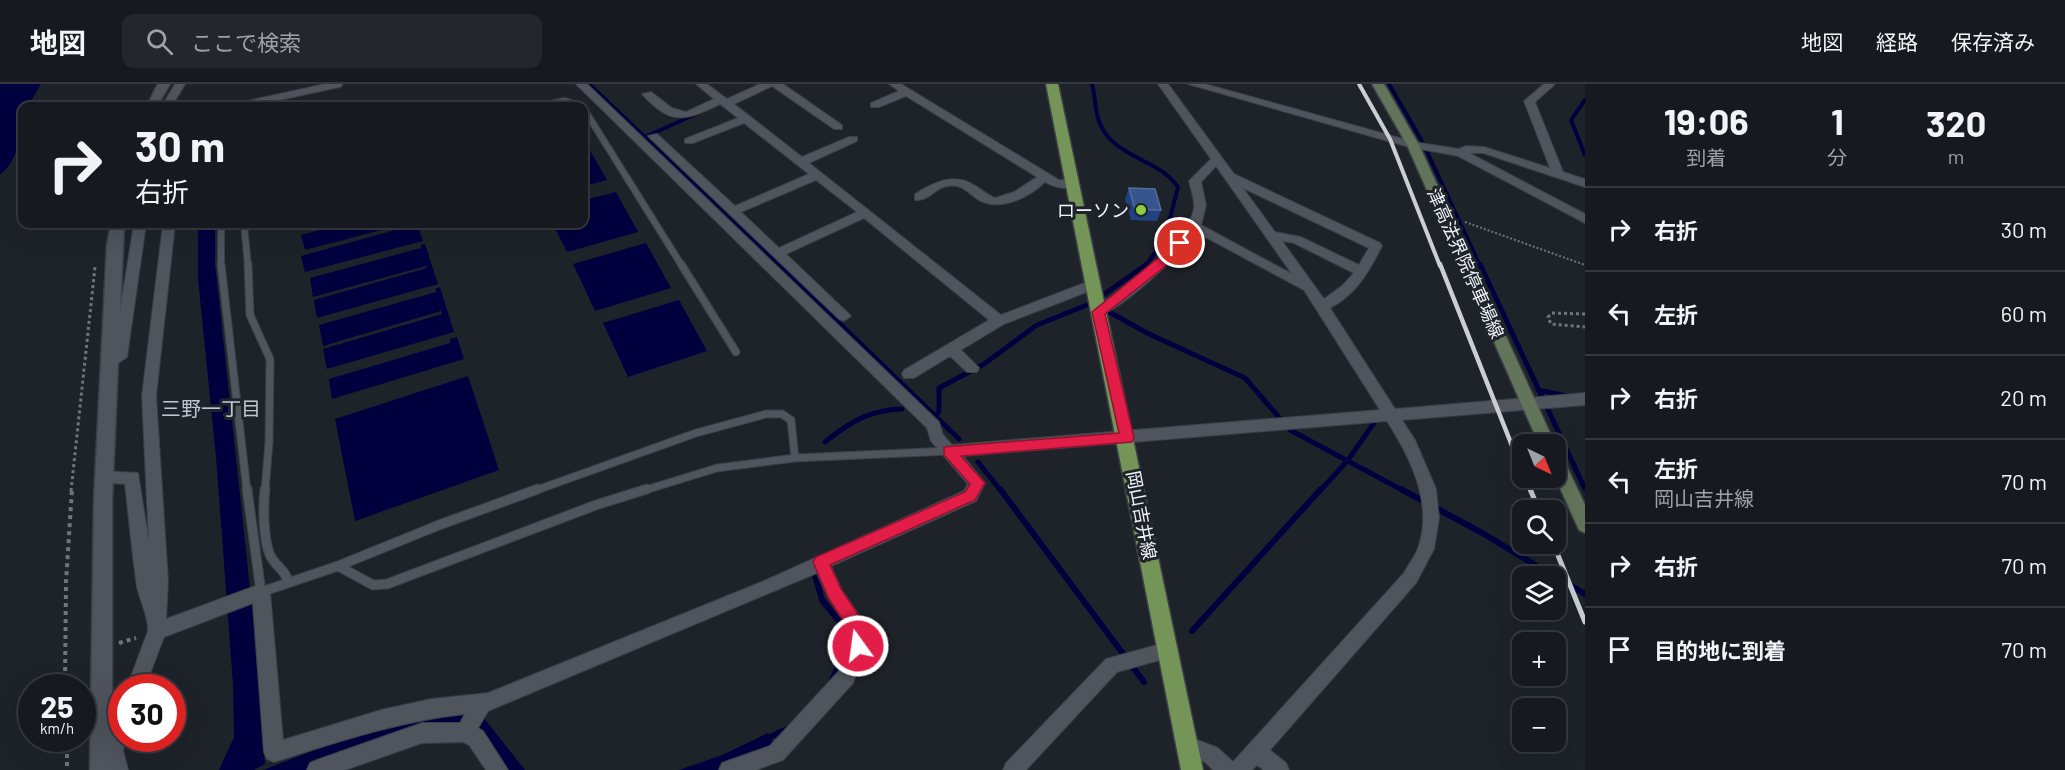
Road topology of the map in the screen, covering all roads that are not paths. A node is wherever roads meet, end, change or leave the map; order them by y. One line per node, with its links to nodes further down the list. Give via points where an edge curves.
1 (164, 84): 16 (street)
2 (180, 84): 17 (street)
3 (339, 84): 18 (lane)
4 (581, 84): 29 (street)
5 (700, 84): 19 (street)
6 (768, 84): 19 (street)
7 (776, 84): 21 (street, via 833,124)
8 (894, 84): 14 (street)
9 (1052, 84): 37 (main road, 岡山吉井線)
10 (1162, 84): 30 (street)
11 (1193, 84): 27 (street)
12 (1378, 84): 27 (main road, 津高法界院停車場線)
13 (1550, 84): 32 (street, via 1529,101)
14 (906, 92): 20 (street); 34 (street)
15 (647, 94): 19 (street, via 675,116 685,117)
16 (154, 102)
17 (169, 102)
18 (256, 102)
19 (723, 102): 23 (street)
20 (875, 105)
21 (844, 114)
22 (588, 118): 57 (lane)
23 (745, 119): 26 (street); 31 (street)
24 (653, 136): 29 (street)
25 (853, 139): 31 (street)
26 (689, 141)
27 (1421, 146): 28 (street); 62 (main road, 津高法界院停車場線)
28 (1461, 153): 32 (street, via 1466,149 1484,150); 41 (street)
29 (663, 155): 39 (street); 66 (street, via 934,426 936,437)
30 (1216, 160): 35 (street); 42 (street, via 1195,181 1200,207)
31 (801, 162): 33 (street)
32 (1557, 172): 36 (street)
33 (817, 176): 39 (street); 40 (street)
34 (1044, 176): 37 (street, via 1057,184); 38 (street, via 1036,186 1002,203 987,200 962,183 947,182)
35 (1228, 176): 48 (street); 50 (street, via 1376,246)
36 (1585, 183)
37 (1072, 184): 52 (main road, 岡山吉井線)
38 (919, 197)
39 (732, 212): 49 (street)
40 (865, 213): 49 (street); 55 (street)
41 (1585, 219)
42 (1194, 226): 51 (street); 52 (street, via 1168,258)
43 (116, 228): 58 (street)
44 (139, 228): 58 (street, via 120,357)
45 (169, 228): 76 (street, via 149,396 159,581)
46 (221, 228): 75 (lane, via 236,411)
47 (244, 228): 74 (lane, via 250,315 270,359 263,510 270,555 287,575)
48 (1270, 235): 50 (street, via 1297,240); 51 (street)
49 (776, 254): 54 (street)
50 (1362, 272): 53 (street, via 1349,289)
51 (1310, 289): 53 (street)
52 (1098, 302): 55 (street); 65 (main road, 岡山吉井線)
53 (1322, 306): 63 (street)
54 (844, 316)
55 (999, 321): 56 (street)
56 (951, 349): 59 (street); 60 (street)
57 (736, 352)
58 (108, 365): 68 (street)
59 (972, 368)
60 (909, 374)
61 (1585, 399): 62 (street)
62 (1539, 403): 63 (street); 64 (main road, 津高法界院停車場線)
63 (1391, 415): 65 (street); 82 (street, via 1407,440 1428,489 1426,549 1410,578)
64 (1545, 434)
65 (1127, 438): 66 (street); 77 (main road, 岡山吉井線)
66 (949, 451): 67 (lane); 72 (street, via 978,483 970,496)
67 (795, 458): 73 (lane, via 717,468 689,476 596,505 387,584 372,585); 73 (lane, via 791,420 782,414 746,418 439,525)
68 (104, 477): 76 (street, via 132,478 146,587); 83 (street)
69 (1566, 478): 70 (main road)
70 (1578, 498): 71 (main road)
71 (1585, 525)
72 (821, 562): 79 (street); 87 (street, via 835,594 859,628 858,646 846,677 776,753)
73 (338, 566): 74 (lane)
74 (288, 582): 75 (lane)
75 (258, 593): 76 (street); 79 (street, via 274,752 381,719)
76 (157, 631): 78 (street)
77 (1168, 650): 81 (main road, 岡山吉井線); 88 (street, via 1112,665)
78 (141, 674)
79 (483, 702): 80 (street)
80 (465, 732): 85 (street, via 422,733); 86 (street, via 476,738)
81 (1187, 746): 89 (main road, 岡山吉井線); 90 (street, via 1211,755)
82 (1257, 752): 91 (street); 92 (street)
83 (105, 757): 84 (street)
84 (118, 770)
85 (317, 770)
86 (498, 770)
87 (729, 770)
88 (1013, 770)
89 (1192, 770)
90 (1228, 770)
91 (1239, 770)
92 (1279, 770)

